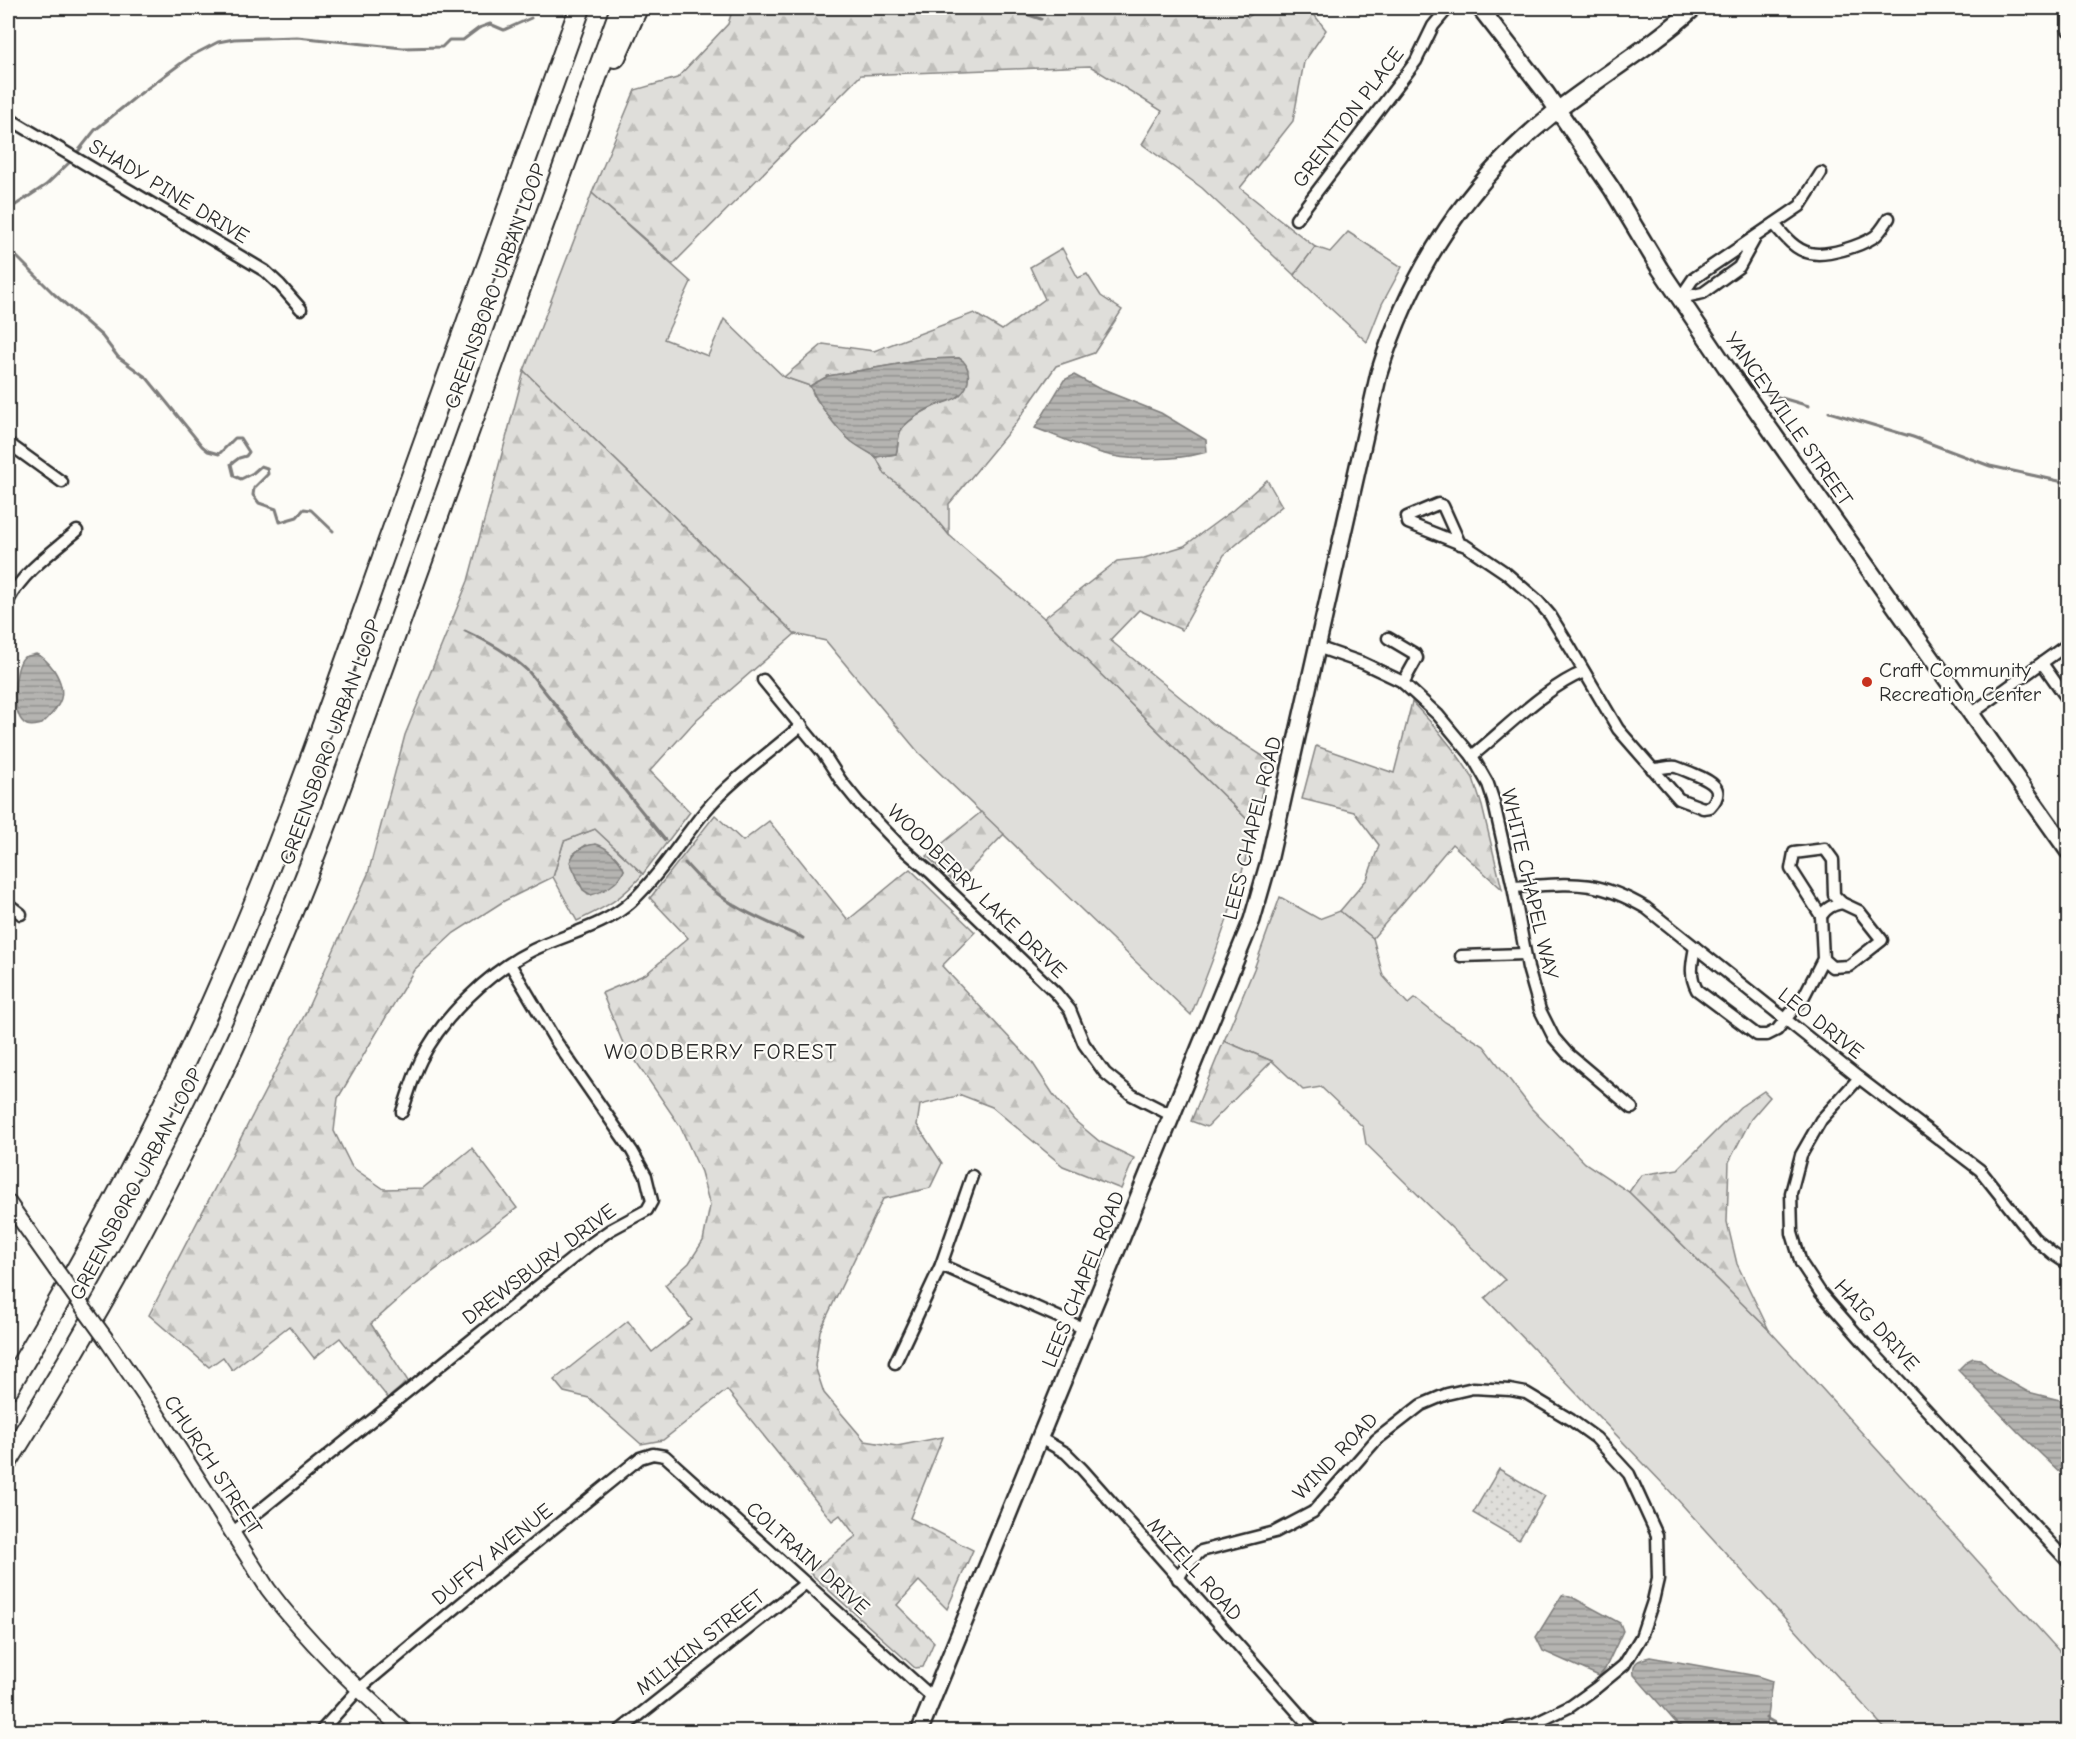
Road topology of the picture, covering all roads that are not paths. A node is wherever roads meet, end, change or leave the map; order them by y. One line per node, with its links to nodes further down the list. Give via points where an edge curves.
1 (580, 8): 60 (highway, GREENSBORO URBAN LOOP, via 252,909 197,1036 136,1160)
2 (621, 8): 12 (highway, GREENSBORO URBAN LOOP)
3 (637, 8): 12 (highway)
4 (1448, 8): 14 (street, GRENTTON PLACE, via 1433,26 1416,61)
5 (1480, 8): 9 (main road, YANCEYVILLE STREET)
6 (1694, 8): 9 (main road, LEES CHAPEL ROAD)
7 (2068, 14): 8 (street)
8 (2068, 30)
9 (1557, 110): 19 (main road, YANCEYVILLE STREET); 28 (main road, LEES CHAPEL ROAD, via 1512,150 1464,203 1425,262 1405,302 1378,373)
10 (8, 118): 20 (street, SHADY PINE DRIVE, via 265,271)
11 (1821, 173): 15 (street, via 1800,206)
12 (550, 202): 61 (highway, GREENSBORO URBAN LOOP, via 338,794 260,988 165,1188)
13 (1889, 218): 15 (street, via 1876,236 1827,254 1810,253 1792,244)
14 (1296, 219)
15 (1774, 224): 16 (street)
16 (1755, 238): 17 (street); 18 (street, via 1739,267)
17 (1716, 264): 18 (street); 19 (street, via 1693,279)
18 (1726, 277): 19 (street, via 1703,293)
19 (1680, 298): 34 (main road, YANCEYVILLE STREET)
20 (301, 309)
21 (8, 443): 22 (street)
22 (62, 482)
23 (77, 531): 25 (street, via 30,570)
24 (1460, 544): 24 (street, via 1408,523 1407,517 1438,504 1443,506); 30 (street, via 1506,573 1537,600)
25 (8, 601)
26 (1388, 638): 32 (street, via 1417,658)
27 (2068, 644): 29 (street)
28 (1317, 647): 32 (street, WHITE CHAPEL WAY, via 1363,663); 53 (main road, LEES CHAPEL ROAD, via 1263,889)
29 (2042, 663): 33 (street); 34 (street)
30 (1584, 672): 36 (street, via 1552,689); 37 (street, via 1618,729)
31 (763, 680): 35 (street, WOODBERRY LAKE DRIVE)
32 (1403, 683): 36 (street, WHITE CHAPEL WAY)
33 (2068, 699)
34 (1971, 714): 38 (main road, YANCEYVILLE STREET)
35 (802, 725): 48 (street, via 708,808 629,904 602,921); 53 (street, WOODBERRY LAKE DRIVE, via 858,802 1056,993 1070,1010 1084,1044 1106,1073 1132,1095)
36 (1472, 756): 39 (street, WHITE CHAPEL WAY, via 1494,799)
37 (1653, 770): 37 (street, via 1679,799 1703,808 1715,802 1717,791 1708,780 1676,767)
38 (2068, 851)
39 (1513, 887): 44 (street, LEO DRIVE, via 1561,883 1598,887 1646,908); 45 (street, WHITE CHAPEL WAY)
40 (1842, 903): 43 (street); 43 (street, via 1834,895 1833,860 1825,849 1794,853 1791,869); 47 (street, via 1859,911 1882,940 1849,966 1832,967)
41 (8, 904): 42 (street)
42 (21, 914)
43 (1821, 916): 47 (street)
44 (1695, 947): 49 (street, LEO DRIVE); 49 (street, via 1691,972 1697,990 1757,1035 1777,1030)
45 (1525, 954): 46 (street); 51 (street, WHITE CHAPEL WAY, via 1540,1010 1554,1038)
46 (1461, 956)
47 (1823, 959): 49 (street)
48 (510, 964): 52 (street, via 482,984 449,1017 421,1060); 66 (street, DREWSBURY DRIVE, via 555,1040 632,1151 646,1176 652,1201 647,1210 589,1245)
49 (1786, 1020): 50 (street, LEO DRIVE)
50 (1859, 1078): 56 (street, LEO DRIVE, via 1980,1170 2034,1238); 67 (street, HAIG DRIVE, via 1821,1120 1801,1155 1791,1193 1792,1233 1802,1263 1820,1292 1867,1346)
51 (1632, 1108)
52 (402, 1112)
53 (1173, 1116): 58 (main road, LEES CHAPEL ROAD)
54 (972, 1176): 57 (street)
55 (8, 1202): 66 (street, CHURCH STREET, bridge, via 155,1411)
56 (2068, 1264)
57 (941, 1265): 58 (street); 59 (street)
58 (1086, 1329): 62 (main road, LEES CHAPEL ROAD)
59 (895, 1363)
60 (8, 1388)
61 (31, 1423): 64 (highway, GREENSBORO URBAN LOOP); 65 (highway)
62 (1040, 1438): 68 (street, MIZELL ROAD, via 1066,1453 1082,1469); 71 (main road, LEES CHAPEL ROAD)
63 (653, 1454): 69 (street, COLTRAIN DRIVE, via 665,1456); 70 (street, DUFFY AVENUE, via 640,1458)
64 (8, 1460)
65 (8, 1468)
66 (232, 1533): 70 (street, CHURCH STREET, via 286,1612)
67 (2068, 1562)
68 (1178, 1579): 76 (street, MIZELL ROAD); 77 (street, WIND ROAD, via 1201,1551 1275,1532 1313,1512 1376,1440 1421,1405 1473,1388 1526,1393 1596,1438 1629,1474 1657,1535 1658,1579 1641,1637 1624,1665 1571,1706 1534,1724)
69 (806, 1583): 71 (street, COLTRAIN DRIVE); 74 (street, MILIKIN STREET)
70 (359, 1689): 72 (street, DUFFY AVENUE); 73 (street, CHURCH STREET)
71 (933, 1698): 75 (main road, LEES CHAPEL ROAD)
72 (320, 1731)
73 (405, 1731)
74 (618, 1731)
75 (919, 1731)
76 (1317, 1731)
77 (1507, 1731)

